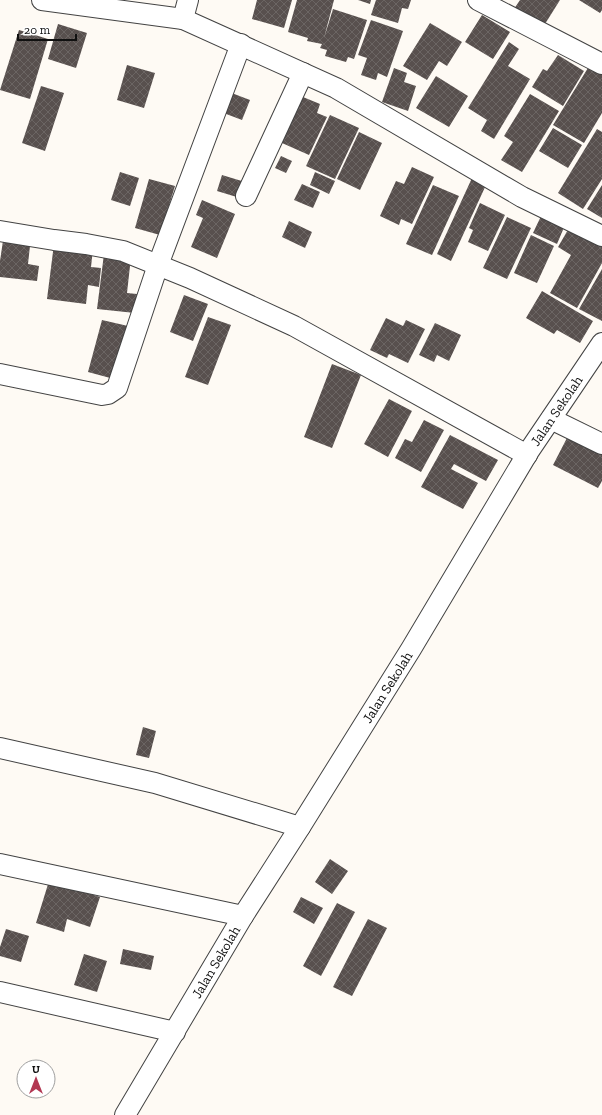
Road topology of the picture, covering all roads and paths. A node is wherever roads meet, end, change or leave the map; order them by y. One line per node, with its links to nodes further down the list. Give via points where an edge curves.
1 (42, 0): 4 (street)
2 (188, 0): 4 (street)
3 (478, 0): 6 (street)
4 (183, 19): 5 (street)
5 (241, 44): 7 (street); 11 (street)
6 (602, 64)
7 (303, 73): 8 (street); 10 (street, via 336,88 522,197)
8 (246, 196)
9 (0, 231): 11 (street, via 123,251)
10 (602, 236)
11 (158, 265): 13 (street, via 114,391 102,395); 16 (street, via 294,326)
12 (602, 343): 14 (street, Jalan Sekolah)
13 (0, 374)
14 (551, 418): 15 (street); 16 (street, Jalan Sekolah)
15 (602, 444)
16 (527, 455): 18 (street, Jalan Sekolah, via 411,649)
17 (0, 748): 18 (street, via 155,783)
18 (300, 827): 20 (street, Jalan Sekolah)
19 (0, 864): 20 (street)
20 (243, 916): 22 (street, Jalan Sekolah)
21 (0, 992): 22 (street)
22 (175, 1032): 23 (street, Jalan Sekolah)
23 (125, 1115)

